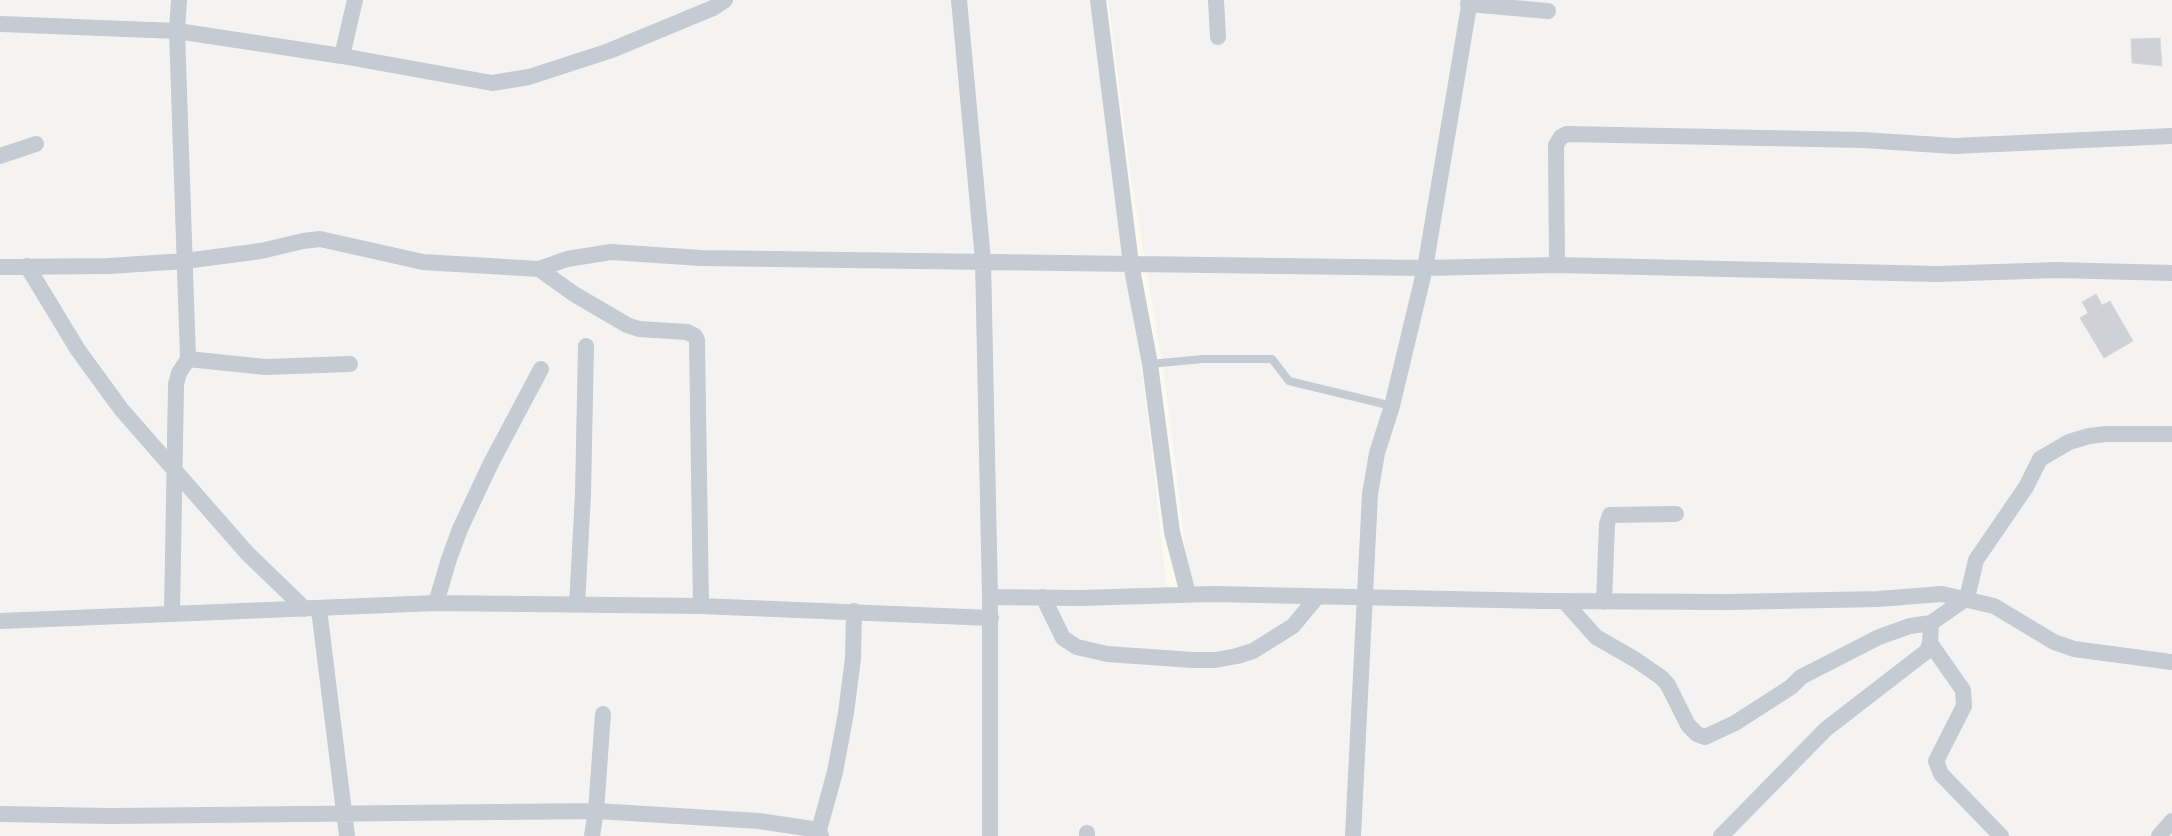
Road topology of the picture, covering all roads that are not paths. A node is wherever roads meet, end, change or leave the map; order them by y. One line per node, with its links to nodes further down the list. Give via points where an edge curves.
1 (179, 0): 10 (street)
2 (354, 0): 12 (street)
3 (725, 0): 12 (street, via 609,51 529,77 492,83)
4 (959, 0): 16 (street)
5 (1098, 0): 18 (street)
6 (1216, 0): 11 (street)
7 (1469, 2): 8 (street); 22 (street)
8 (1548, 11)
9 (0, 24): 10 (street)
10 (177, 31): 12 (street); 17 (street)
11 (1218, 37)
12 (342, 56)
13 (2172, 136): 19 (street, via 1954,146 1862,140 1567,134 1556,145)
14 (36, 144): 15 (street)
15 (0, 156)
16 (983, 260): 18 (street); 23 (street, via 701,258 611,252 567,259); 35 (street)
17 (185, 261): 20 (street, via 109,266); 23 (street, via 320,240 423,262); 26 (street)
18 (1131, 264): 22 (street); 28 (street)
19 (1557, 265): 22 (street); 24 (street, via 1937,274 2056,270)
20 (28, 266): 21 (street); 32 (street, via 78,350 121,409)
21 (0, 267)
22 (1425, 268): 30 (street)
23 (539, 269): 44 (street, via 626,326 687,332 697,340)
24 (2172, 274)
25 (586, 346): 43 (street)
26 (188, 359): 27 (street, via 265,367); 32 (street, via 176,384)
27 (350, 364)
28 (1150, 364): 30 (lane, via 1203,358 1272,359 1289,381); 34 (street, via 1172,532)
29 (541, 369): 42 (street, via 460,529)
30 (1392, 406): 38 (street, via 1377,453 1370,494)
31 (2172, 434): 39 (street, via 2089,436 2047,453 1980,551)
32 (174, 470): 45 (street, via 247,552); 47 (street)
33 (1676, 514): 41 (street, via 1610,515)
34 (1188, 594): 36 (street); 37 (street)
35 (990, 597): 36 (street); 48 (street)
36 (1043, 597): 37 (street, via 1063,638 1077,648 1107,654 1193,660 1230,658 1253,651 1293,626)
37 (1316, 597): 38 (street)
38 (1366, 598): 40 (street); 62 (street)
39 (1966, 598): 41 (street, via 1942,594 1878,599); 50 (street); 52 (street, via 1994,606 2054,642 2074,649)
40 (1564, 601): 41 (street); 50 (street, via 1596,637 1662,678 1688,725 1705,737 1735,722 1791,687 1801,677 1879,637 1910,626)
41 (1604, 602)
42 (436, 603): 43 (street); 45 (street)
43 (577, 605): 44 (street)
44 (701, 606): 46 (street)
45 (312, 609): 47 (street); 55 (street)
46 (854, 611): 48 (street); 58 (street, via 853,658 846,713)
47 (172, 614): 49 (street)
48 (990, 618): 61 (street)
49 (0, 621)
50 (1931, 623): 51 (street)
51 (1930, 643): 63 (street, via 1927,651 1826,729); 64 (street, via 1963,690 1964,706 1936,761 1942,774)
52 (2172, 662)
53 (603, 714): 54 (street)
54 (596, 811): 55 (street); 58 (street, via 751,820); 60 (street)
55 (345, 813): 56 (street); 59 (street)
56 (0, 814)
57 (2172, 821): 65 (street)
58 (820, 833)
59 (346, 836)
60 (592, 836)
61 (990, 836)
62 (1353, 836)
63 (1721, 836)
64 (2001, 836)
65 (2159, 836)

